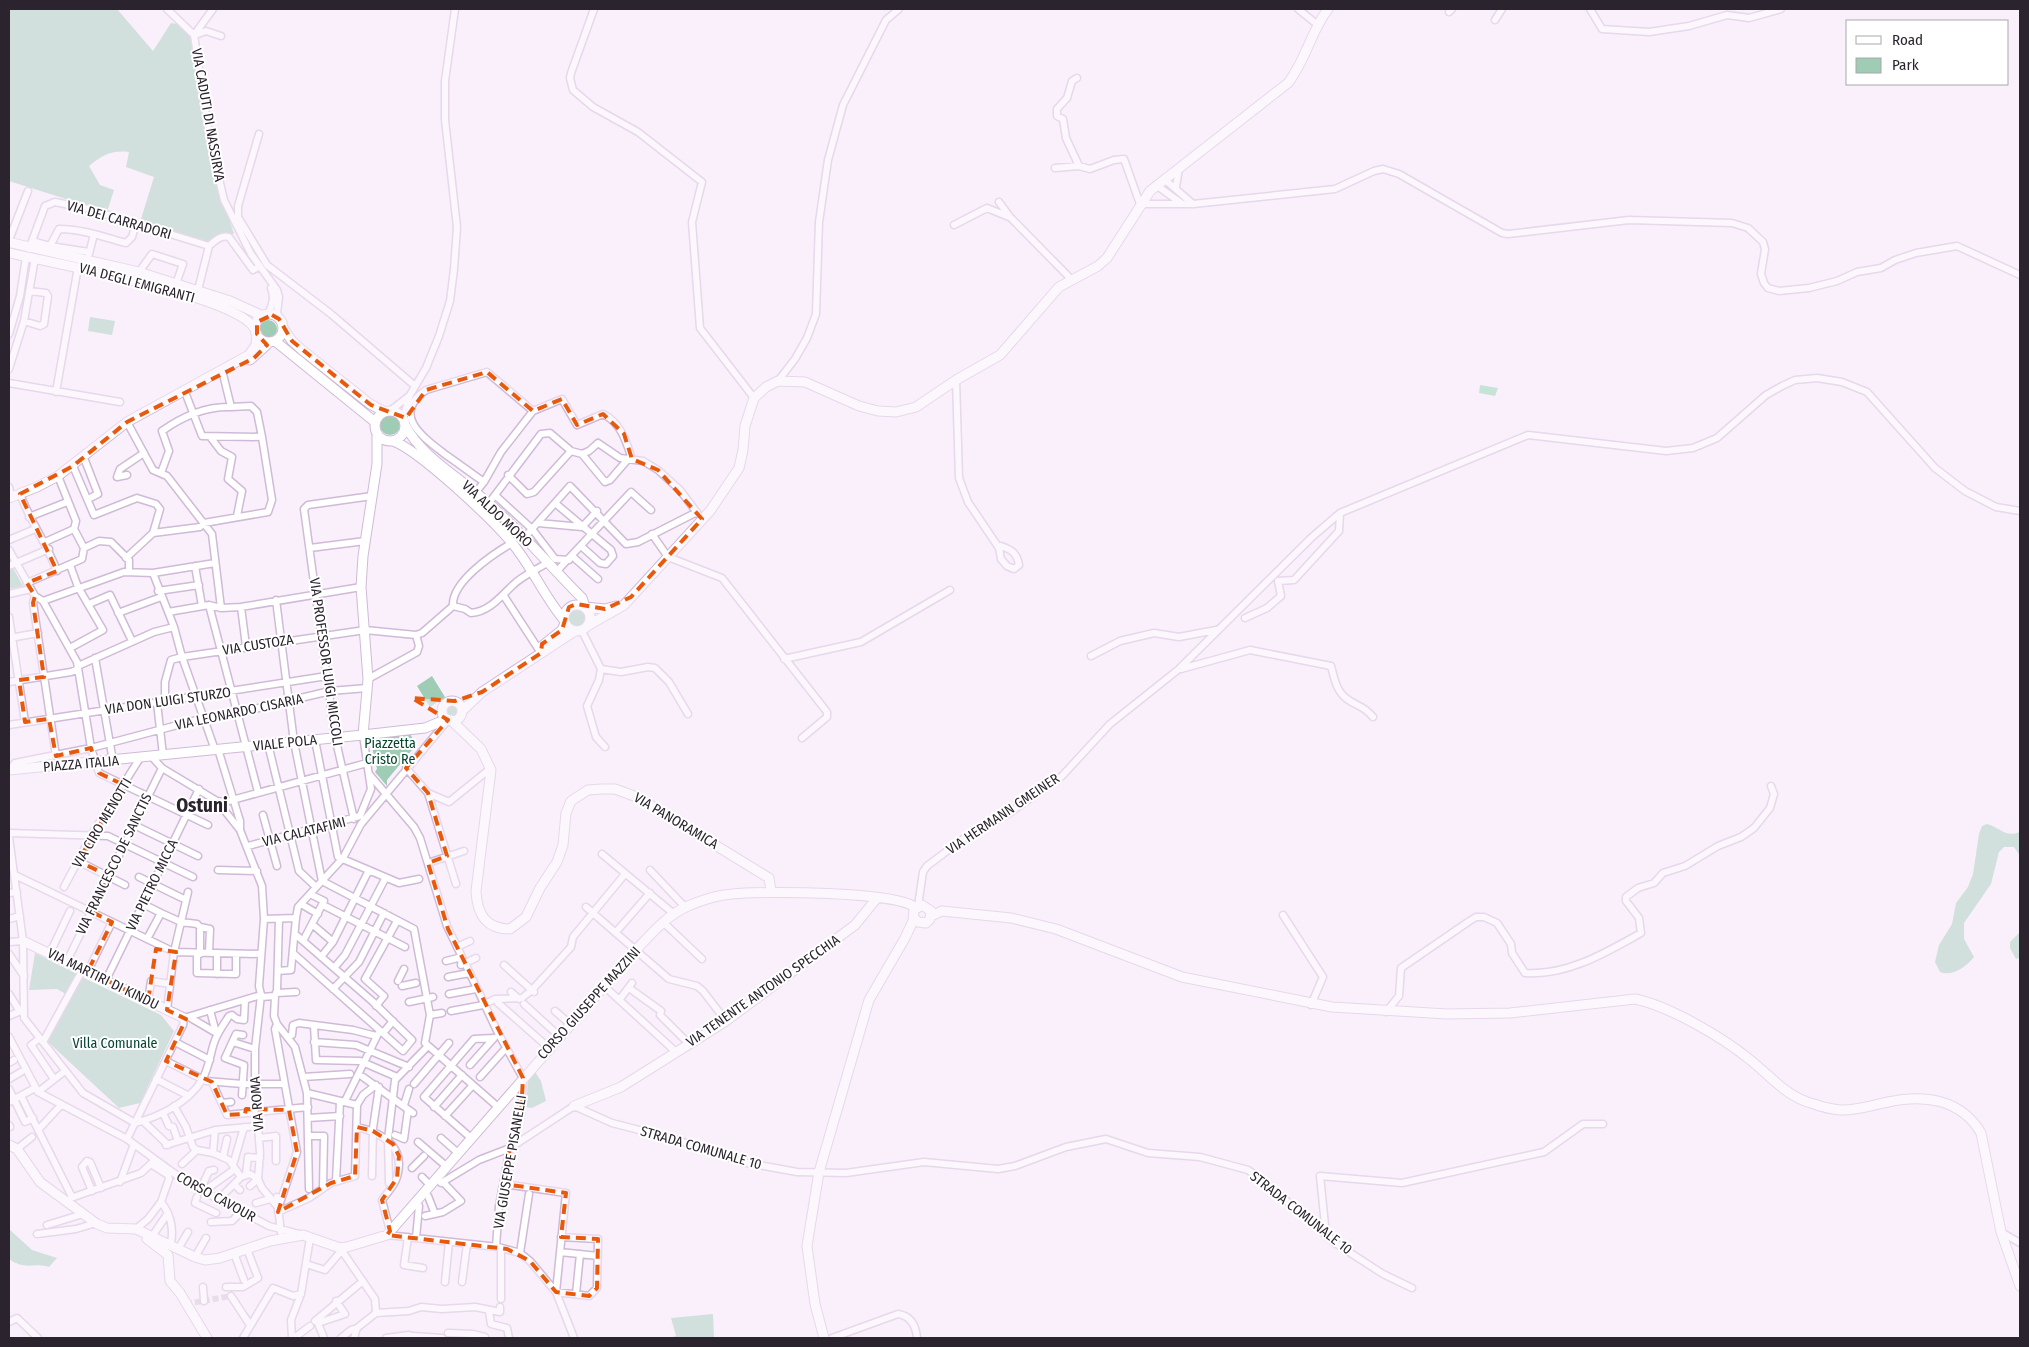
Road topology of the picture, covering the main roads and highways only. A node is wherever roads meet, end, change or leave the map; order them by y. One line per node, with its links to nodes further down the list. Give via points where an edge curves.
1 (1328, 9): 17 (main road, via 1299,69 1288,83 1156,185 1140,204 1107,258 1059,287 1000,355 916,407 896,412 859,406 805,382 778,381 766,387 754,398 745,426 739,468 730,483)
2 (10, 241): 3 (main road, VIA DEGLI EMIGRANTI); 4 (main road, VIA DEGLI EMIGRANTI, via 14,248)
3 (30, 251): 4 (main road, VIA DEGLI EMIGRANTI); 5 (main road, VIA DEGLI EMIGRANTI, via 88,256 198,290); 7 (main road, VIA DEGLI EMIGRANTI, via 223,308 246,318)
4 (10, 254)
5 (265, 315): 6 (main road, VIA DEGLI EMIGRANTI, via 276,316); 7 (main road, via 257,322)
6 (282, 326): 8 (main road, via 281,336); 10 (main road, VIA DEGLI EMIGRANTI, via 302,350 370,404)
7 (256, 332): 8 (main road, VIA DEGLI EMIGRANTI, via 262,340); 9 (main road, via 253,350)
8 (272, 341): 9 (main road, via 254,358); 11 (main road, VIA DEGLI EMIGRANTI)
9 (222, 372): 16 (main road, via 197,388 127,422 58,476)
10 (388, 411): 11 (main road); 12 (main road)
11 (375, 422): 13 (main road)
12 (404, 422): 14 (main road, via 400,437); 18 (main road, VIA ALDO MORO, via 417,444 476,492 492,500 582,598)
13 (377, 433): 14 (main road); 15 (main road)
14 (392, 441): 15 (main road); 19 (main road, VIA ALDO MORO, via 411,450 512,543)
15 (377, 464): 28 (main road, via 361,587 367,684)
16 (12, 494)
17 (631, 598): 18 (main road, via 605,609); 20 (main road, via 624,606)
18 (585, 607): 19 (main road, via 572,605 566,611); 20 (main road, via 591,617)
19 (564, 621): 20 (main road); 21 (main road, via 562,630 542,646)
20 (582, 629): 21 (main road)
21 (541, 653): 22 (main road)
22 (482, 692): 23 (main road); 25 (main road)
23 (455, 701): 24 (main road, via 445,704); 25 (main road)
24 (442, 710): 26 (main road); 27 (main road, VIALE POLA, via 434,720)
25 (462, 712): 26 (main road, via 458,719); 29 (main road, via 462,720)
26 (449, 720): 27 (main road, VIALE POLA); 29 (main road)
27 (418, 727): 28 (main road, VIALE POLA)
28 (363, 735): 30 (main road, VIALE POLA)
29 (472, 739): 32 (main road, VIA PANORAMICA, via 491,768 476,890 481,915 495,928 510,929 526,917 557,862 571,801 588,790 614,789 637,797 769,878)
30 (152, 757): 31 (main road, PIAZZA ITALIA)
31 (9, 770)
32 (771, 891): 33 (main road, CORSO GIUSEPPE MAZZINI); 40 (main road, CORSO GIUSEPPE MAZZINI, via 729,894 686,906 663,922 388,1233 341,1249 306,1236 280,1234 214,1260 195,1257 136,1229)
33 (877, 898): 34 (main road, CORSO GIUSEPPE MAZZINI, via 902,901); 38 (main road, VIA TENENTE ANTONIO SPECCHIA, via 855,925 726,1021 622,1087)
34 (920, 911): 35 (main road); 35 (main road, CORSO GIUSEPPE MAZZINI, via 922,923); 41 (main road, via 1011,918 1056,929 1182,977 1311,1005 1386,1012 1510,1013 1635,1000 1649,1002 1713,1036 1749,1059 1782,1089 1811,1104 1840,1110 1910,1098 1931,1098 1954,1105 1975,1122 1981,1133 2001,1232)
35 (905, 938): 43 (main road, via 869,1000 819,1172 807,1246 813,1295)
36 (23, 941): 37 (main road, VIA MARTIRI DI KINDU)
37 (186, 1017)
38 (574, 1106)
39 (13, 1147): 40 (main road, via 40,1182 70,1200 93,1224)
40 (107, 1228): 42 (main road, via 139,1235 168,1255 170,1281)
41 (2020, 1286)
42 (207, 1338)
43 (824, 1338)

